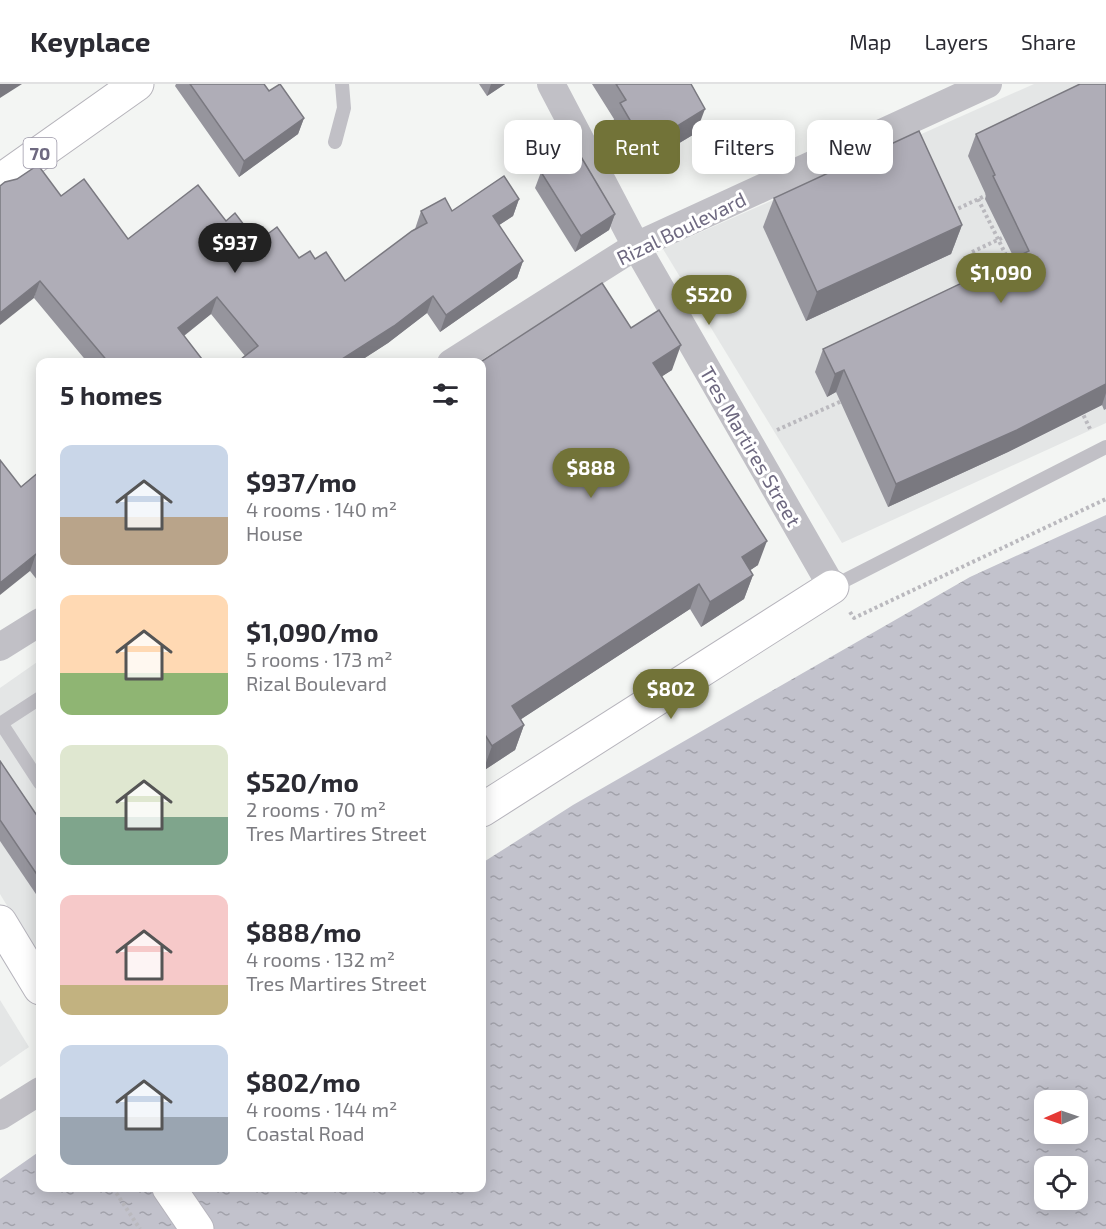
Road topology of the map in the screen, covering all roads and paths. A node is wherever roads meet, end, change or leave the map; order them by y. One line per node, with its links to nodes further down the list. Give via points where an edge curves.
1 (137, 84): 6 (street, 70)
2 (342, 84): 5 (lane, via 344,108)
3 (551, 84): 12 (street, Tres Martires Street)
4 (988, 84): 12 (street, Rizal Boulevard)
5 (335, 142)
6 (0, 182)
7 (1000, 189): 8 (path)
8 (978, 199): 9 (path); 11 (path)
9 (952, 212)
10 (1009, 234): 11 (path)
11 (999, 240): 13 (path); 14 (path)
12 (636, 246): 15 (street, Rizal Boulevard); 18 (street, Tres Martires Street)
13 (972, 252)
14 (1013, 270)
15 (459, 358)
16 (844, 400): 18 (path)
17 (1080, 408): 19 (path)
18 (750, 443): 21 (street, Tres Martires Street)
19 (1103, 449): 21 (lane)
20 (1106, 499): 22 (path)
21 (832, 587): 28 (street)
22 (854, 618)
23 (36, 624): 24 (street)
24 (0, 647)
25 (36, 701): 26 (lane)
26 (1, 723): 27 (lane)
27 (36, 777)
28 (486, 807)
29 (0, 922): 30 (street)
30 (36, 981)
31 (36, 1094): 32 (street)
32 (0, 1116)
33 (117, 1192): 35 (path)
34 (172, 1192): 36 (street)
35 (140, 1229)
36 (196, 1229)

